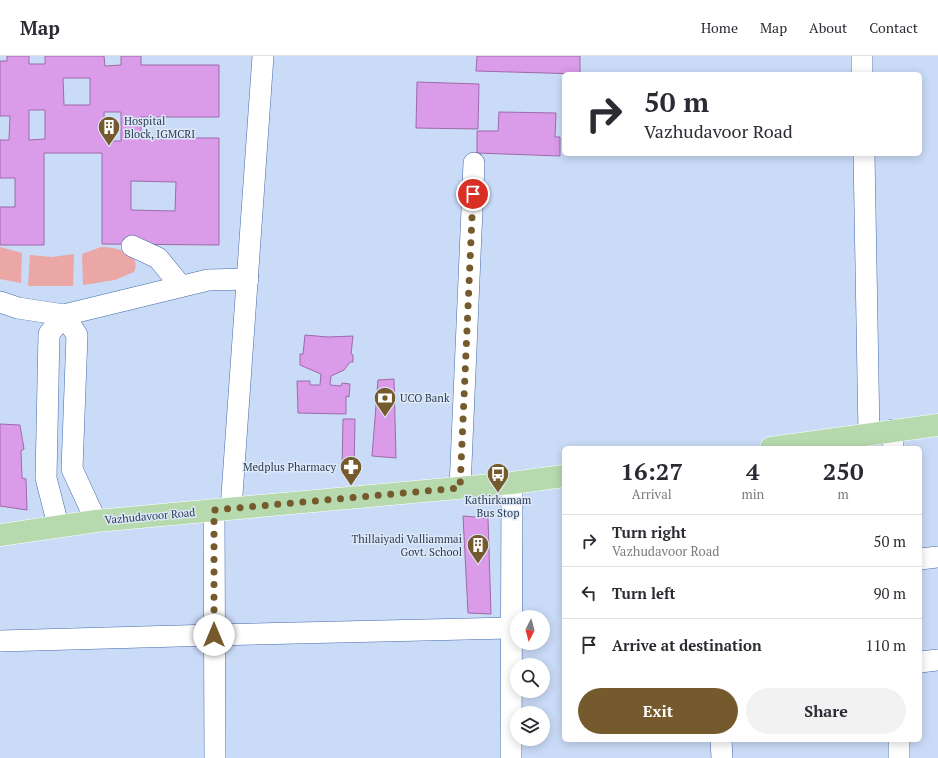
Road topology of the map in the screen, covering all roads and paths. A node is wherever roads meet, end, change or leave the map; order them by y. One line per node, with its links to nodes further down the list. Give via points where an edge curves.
1 (263, 56): 7 (street)
2 (862, 56): 3 (street)
3 (862, 72)
4 (864, 156): 12 (street)
5 (474, 163): 17 (street)
6 (132, 246): 8 (street, via 158,258)
7 (248, 279): 8 (street, via 208,280); 18 (street)
8 (180, 285): 10 (street)
9 (0, 302): 10 (street, via 18,308)
10 (64, 315): 19 (street, via 77,335 72,469); 20 (street, via 49,334 46,478)
11 (938, 425): 13 (main road)
12 (869, 434): 13 (main road); 14 (main road)
13 (893, 439)
14 (785, 446)
15 (562, 476): 16 (main road, Vazhudavoor Road)
16 (512, 483): 17 (main road, Vazhudavoor Road); 24 (street)
17 (460, 488): 18 (main road, Vazhudavoor Road)
18 (222, 509): 19 (main road, Vazhudavoor Road); 26 (street)
19 (96, 521): 20 (main road, Vazhudavoor Road)
20 (58, 525): 21 (main road, Vazhudavoor Road)
21 (0, 535)
22 (938, 557): 23 (street)
23 (922, 559)
24 (513, 610)
25 (510, 628): 26 (street)
26 (214, 635): 27 (street); 33 (street)
27 (0, 641)
28 (513, 650): 34 (street)
29 (938, 660): 30 (street)
30 (922, 662)
31 (721, 742): 35 (street)
32 (898, 742): 36 (street)
33 (215, 758)
34 (511, 758)
35 (722, 758)
36 (899, 758)

